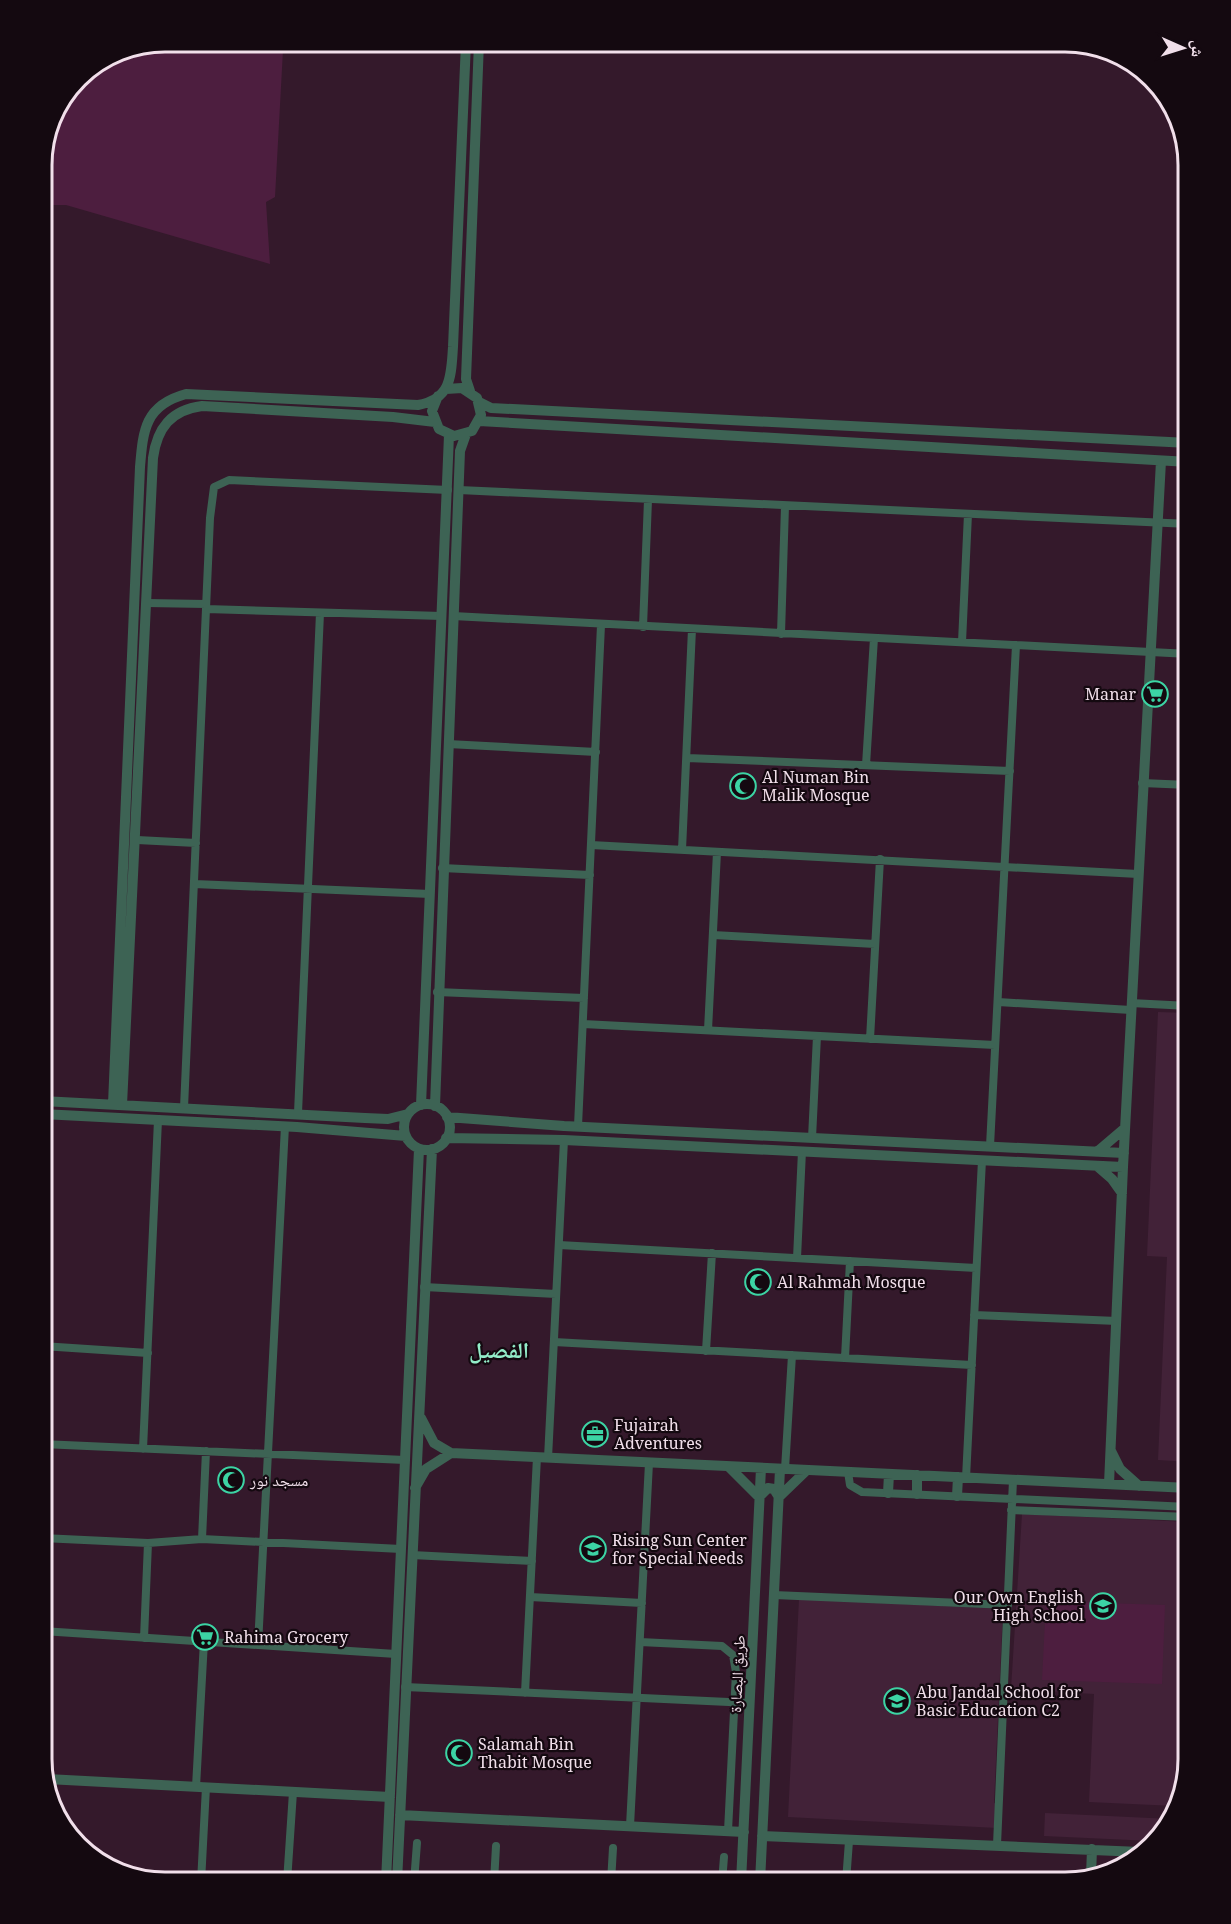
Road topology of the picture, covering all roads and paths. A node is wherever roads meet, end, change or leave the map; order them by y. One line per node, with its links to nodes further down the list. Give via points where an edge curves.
1 (466, 53): 4 (street, via 451,381)
2 (479, 53): 3 (street, via 466,379)
3 (470, 391): 4 (street, via 457,387); 5 (street)
4 (442, 393): 7 (street, via 432,406); 67 (street, via 418,405 186,394 161,404 145,426 140,468)
5 (479, 402): 6 (street); 8 (street, via 491,408)
6 (479, 421): 9 (street); 13 (street)
7 (435, 422): 10 (street); 23 (street, via 214,407 177,412 164,425 155,444)
8 (994, 432): 11 (street); 13 (street, via 1000,438 997,446)
9 (466, 434): 10 (street); 17 (street)
10 (448, 435): 17 (street)
11 (1086, 438): 12 (street); 14 (street, via 1064,443 1037,442 1032,446)
12 (1178, 442)
13 (945, 448): 14 (street)
14 (1035, 453): 15 (street)
15 (1161, 461): 16 (street); 21 (street)
16 (1178, 462)
17 (453, 490): 18 (street); 24 (street, via 220,482 212,497); 26 (street)
18 (648, 500): 19 (street); 28 (street)
19 (785, 506): 20 (street); 30 (street)
20 (968, 514): 21 (street); 32 (street)
21 (1156, 523): 22 (street); 34 (street)
22 (1178, 524)
23 (147, 603): 24 (street); 43 (street)
24 (206, 606): 25 (street); 44 (street)
25 (320, 613): 26 (street); 54 (street)
26 (448, 616): 27 (street); 36 (street); 55 (street)
27 (601, 625): 28 (street); 37 (street)
28 (643, 627): 29 (street)
29 (692, 629): 30 (street); 38 (street)
30 (781, 633): 31 (street)
31 (874, 638): 32 (street); 39 (street)
32 (962, 642): 33 (street)
33 (1016, 645): 34 (street); 40 (street)
34 (1149, 651): 35 (street); 41 (street)
35 (1178, 653)
36 (448, 744): 37 (street); 50 (street)
37 (596, 752): 45 (street)
38 (687, 758): 39 (street); 46 (street)
39 (866, 765): 40 (street)
40 (1010, 771): 49 (street)
41 (1142, 783): 42 (street); 51 (street)
42 (1178, 785)
43 (137, 840): 44 (street); 67 (street)
44 (196, 843): 53 (street)
45 (591, 845): 46 (street); 52 (street)
46 (682, 850): 47 (street)
47 (717, 852): 48 (street); 56 (street)
48 (880, 860): 49 (street); 57 (street)
49 (1005, 866): 51 (street); 60 (street)
50 (442, 868): 52 (street); 58 (street)
51 (1138, 873): 62 (street)
52 (590, 875): 59 (street)
53 (194, 885): 54 (street); 73 (street)
54 (308, 888): 55 (street); 74 (street)
55 (429, 894): 71 (street)
56 (713, 934): 57 (street); 64 (street)
57 (875, 944): 66 (street)
58 (437, 992): 59 (street); 72 (street)
59 (584, 998): 63 (street)
60 (998, 1002): 62 (street); 68 (street)
61 (1178, 1006): 62 (street)
62 (1131, 1007): 81 (street)
63 (583, 1024): 64 (street); 80 (street)
64 (708, 1030): 65 (street)
65 (817, 1036): 66 (street); 84 (street)
66 (870, 1039): 68 (street)
67 (120, 1044): 70 (street)
68 (995, 1045): 86 (street)
69 (52, 1101): 70 (street)
70 (118, 1104): 73 (street)
71 (421, 1105): 72 (street); 76 (street)
72 (435, 1106): 77 (street)
73 (184, 1108): 74 (street)
74 (298, 1113): 76 (street, via 388,1119)
75 (52, 1114): 78 (street)
76 (408, 1114): 82 (street)
77 (447, 1117): 80 (street); 83 (street)
78 (158, 1120): 79 (street); 108 (street)
79 (285, 1126): 82 (street); 118 (street)
80 (578, 1126): 84 (street)
81 (1125, 1128): 90 (street); 91 (street)
82 (406, 1136): 87 (street)
83 (446, 1138): 85 (street); 88 (street)
84 (812, 1138): 86 (street)
85 (564, 1140): 89 (street); 96 (street)
86 (990, 1146): 90 (street)
87 (419, 1149): 88 (street); 120 (street)
88 (432, 1149): 101 (street)
89 (802, 1151): 92 (street); 98 (street)
90 (1098, 1151): 91 (street)
91 (1124, 1153): 94 (street)
92 (982, 1160): 93 (street); 100 (street)
93 (1096, 1166): 94 (street); 95 (street)
94 (1123, 1167): 95 (street)
95 (1122, 1193): 104 (street)
96 (559, 1245): 97 (street); 102 (street)
97 (712, 1253): 98 (street); 107 (street)
98 (797, 1258): 99 (street)
99 (850, 1261): 100 (street); 110 (street)
100 (976, 1268): 103 (street)
101 (424, 1287): 102 (street); 112 (street)
102 (556, 1294): 105 (street)
103 (974, 1315): 104 (street); 111 (street)
104 (1117, 1321): 115 (street)
105 (554, 1342): 107 (street); 119 (street)
106 (52, 1347): 108 (street)
107 (706, 1351): 109 (street)
108 (147, 1353): 114 (street)
109 (792, 1355): 110 (street); 124 (street)
110 (845, 1358): 111 (street)
111 (972, 1365): 129 (street)
112 (418, 1410): 117 (street, via 434,1443); 134 (street)
113 (52, 1445): 114 (street)
114 (143, 1449): 116 (street)
115 (1111, 1450): 131 (street, via 1103,1471 1094,1480); 132 (street); 133 (street, via 1120,1468)
116 (206, 1451): 118 (street); 146 (street)
117 (451, 1453): 119 (street); 134 (street, via 426,1468)
118 (266, 1454): 120 (street); 147 (street)
119 (543, 1458): 121 (street); 151 (street)
120 (405, 1460): 149 (street)
121 (649, 1463): 122 (street); 154 (street)
122 (729, 1467): 123 (street); 139 (street)
123 (761, 1468): 124 (street); 139 (street, طريق البصارة)
124 (783, 1469): 125 (street); 140 (street, طريق البصارة)
125 (807, 1470): 126 (street); 140 (street)
126 (848, 1472): 127 (street); 136 (street, via 850,1485 857,1491)
127 (888, 1474): 128 (street); 136 (street)
128 (917, 1475): 129 (street); 137 (street)
129 (962, 1477): 130 (street); 138 (street)
130 (1013, 1480): 131 (street); 141 (street)
131 (1080, 1483): 132 (street)
132 (1109, 1484): 133 (street)
133 (1139, 1486): 135 (street)
134 (415, 1488): 150 (street)
135 (1178, 1488)
136 (888, 1493): 137 (street)
137 (917, 1494): 138 (street)
138 (957, 1496): 141 (street)
139 (759, 1497): 140 (street, via 768,1488 774,1489); 166 (street, طريق البصارة)
140 (779, 1497): 152 (street, طريق البصارة)
141 (1012, 1499): 142 (street); 143 (street)
142 (1178, 1507)
143 (1011, 1510): 144 (street); 155 (street)
144 (1178, 1517)
145 (52, 1538): 148 (street)
146 (202, 1539): 147 (street); 148 (street)
147 (263, 1542): 149 (street); 160 (street)
148 (148, 1543): 157 (street)
149 (401, 1549): 161 (street)
150 (412, 1555): 151 (street); 162 (street)
151 (532, 1561): 153 (street)
152 (774, 1595): 155 (street); 175 (street, طريق البصارة)
153 (530, 1597): 154 (street); 163 (street)
154 (642, 1603): 159 (street)
155 (1008, 1605): 178 (street)
156 (52, 1632): 157 (street)
157 (144, 1638): 158 (street)
158 (204, 1641): 160 (street); 168 (street)
159 (640, 1642): 164 (street); 165 (street, via 727,1648 735,1662)
160 (258, 1645): 161 (street)
161 (396, 1654): 170 (street)
162 (405, 1687): 163 (street); 171 (street)
163 (525, 1693): 164 (street)
164 (637, 1698): 165 (street); 172 (street)
165 (735, 1702): 166 (street); 173 (street)
166 (750, 1703): 174 (street, طريق البصارة)
167 (54, 1779): 168 (street)
168 (201, 1787): 169 (street); 185 (street)
169 (293, 1792): 170 (street); 186 (street)
170 (390, 1797): 187 (street)
171 (400, 1815): 172 (street); 188 (street)
172 (630, 1826): 173 (street)
173 (728, 1831): 174 (street)
174 (744, 1832): 193 (street, طريق البصارة)
175 (762, 1836): 176 (street); 194 (street, طريق البصارة)
176 (849, 1841): 178 (street); 195 (street)
177 (417, 1843): 189 (street)
178 (997, 1845): 181 (street)
179 (496, 1846): 190 (street)
180 (613, 1848): 191 (street)
181 (1092, 1849): 182 (street); 184 (street)
182 (1130, 1851)
183 (724, 1857): 192 (street)
184 (1091, 1868)
185 (201, 1871)
186 (288, 1871)
187 (387, 1871)
188 (397, 1871)
189 (415, 1871)
190 (495, 1871)
191 (612, 1871)
192 (723, 1872)
193 (742, 1872)
194 (760, 1872)
195 (847, 1872)

